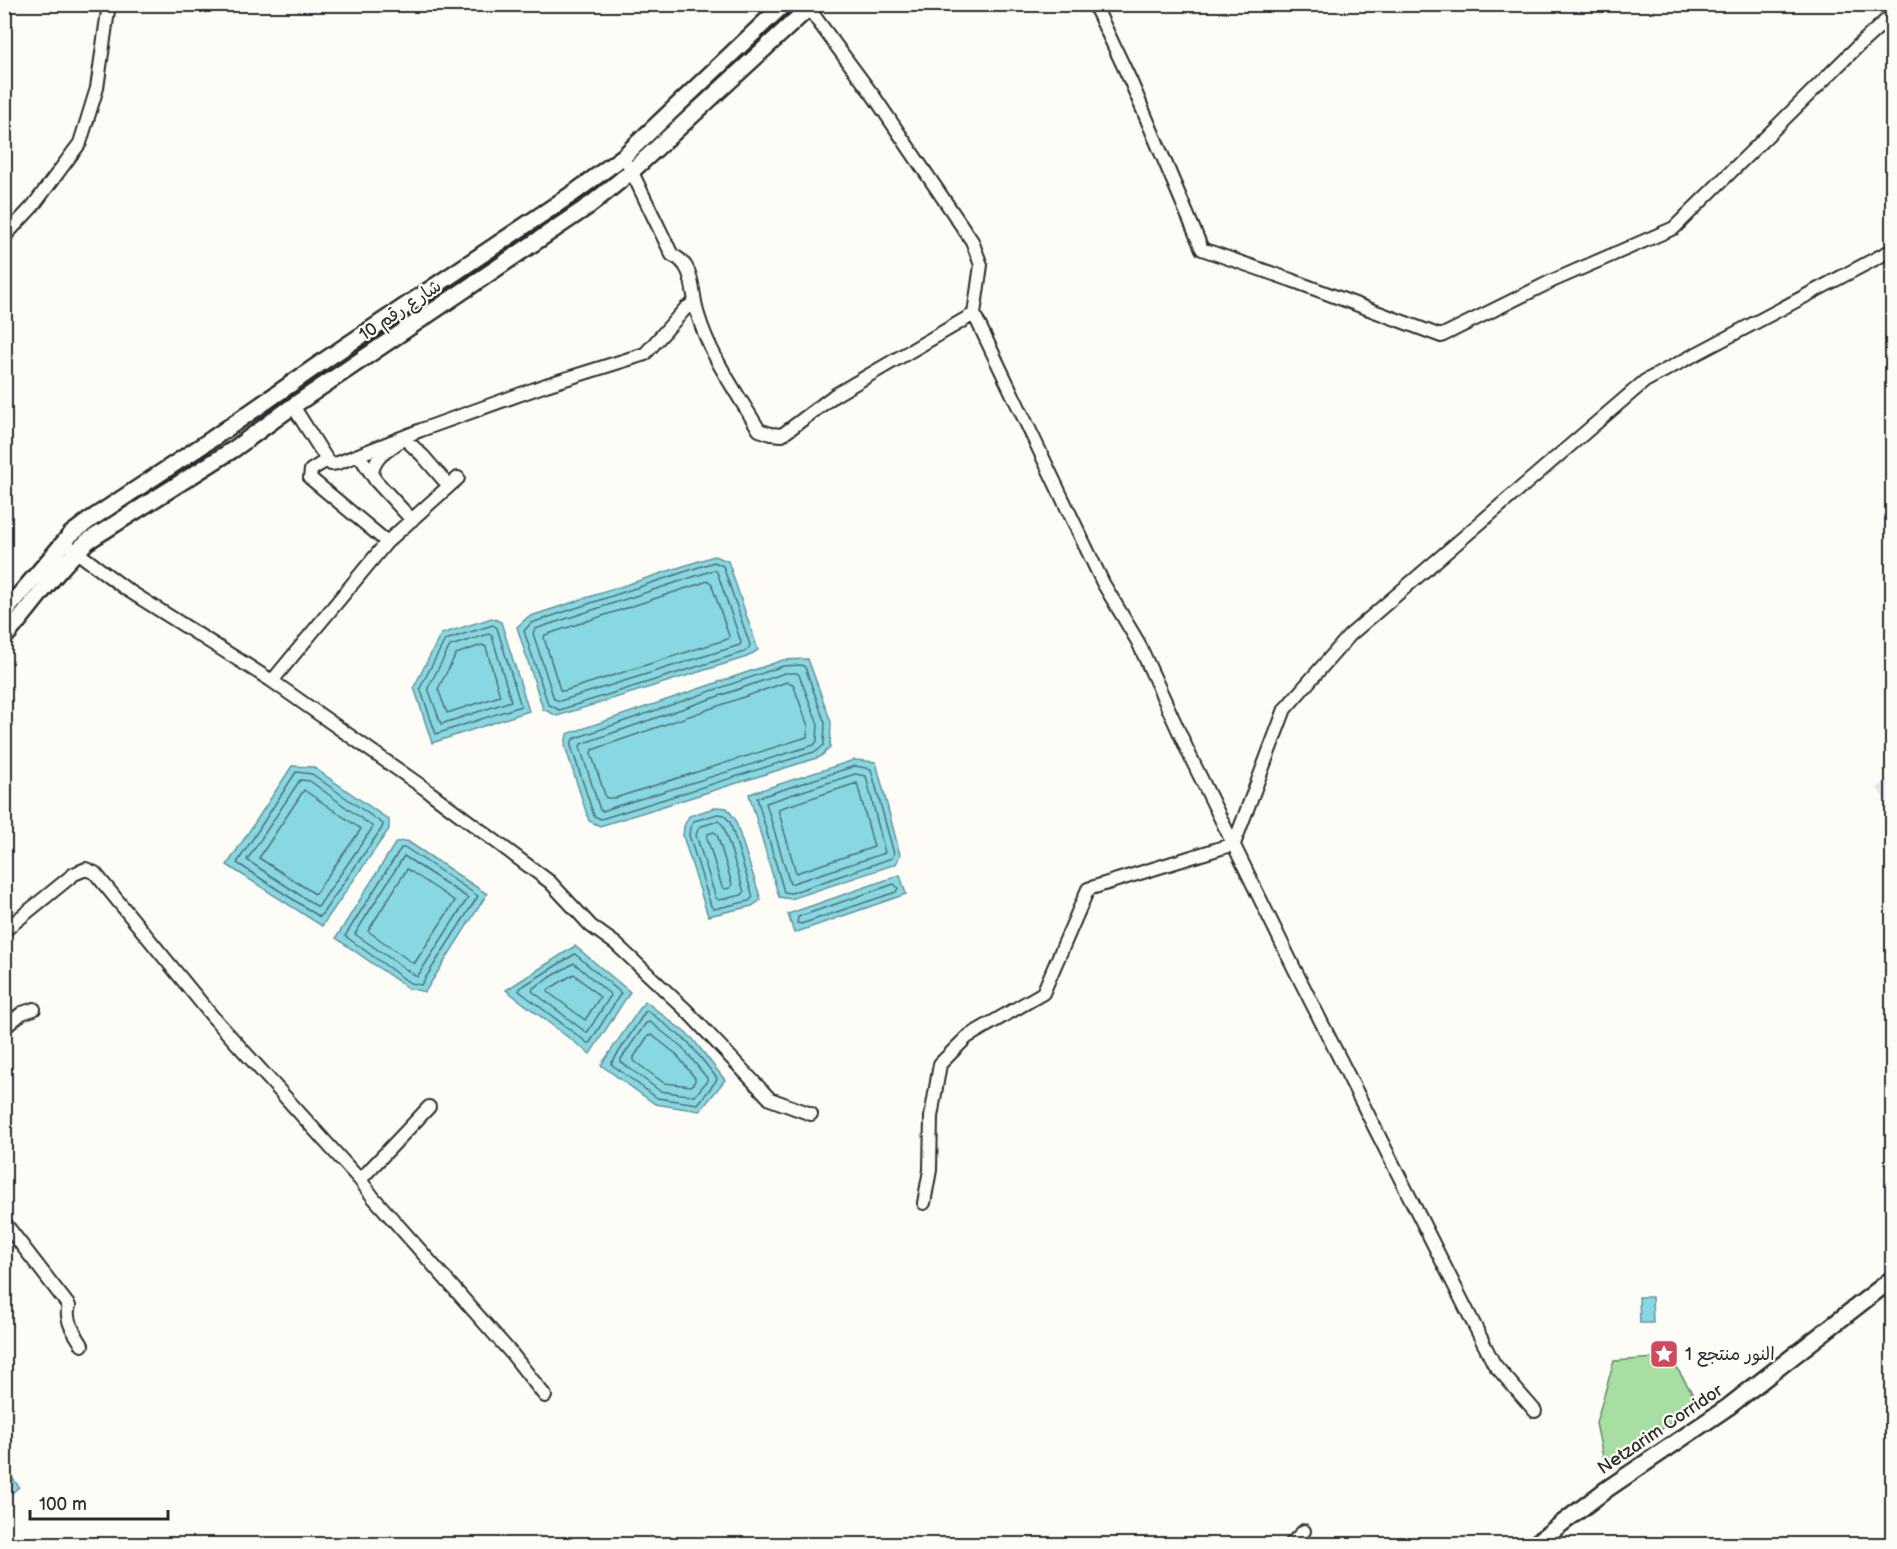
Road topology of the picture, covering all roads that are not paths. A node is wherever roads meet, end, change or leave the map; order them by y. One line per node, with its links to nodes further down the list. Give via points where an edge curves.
1 (109, 4): 8 (street, via 97,88 80,143 33,206)
2 (784, 4): 6 (main road, شارع رقم 10)
3 (1094, 4): 5 (street, via 1202,249 1441,336 1552,281 1674,228)
4 (811, 7): 7 (main road, شارع رقم 10); 11 (street, via 972,242 981,265)
5 (1893, 15)
6 (624, 156): 7 (street); 19 (main road, شارع رقم 10, via 91,519 70,534)
7 (632, 171): 10 (street, via 672,255 683,259 690,272); 12 (main road, شارع رقم 10, via 590,205)
8 (4, 237)
9 (1893, 250): 23 (street, via 1645,381 1350,635 1285,709)
10 (694, 303): 11 (street, via 704,336 759,430 782,435 835,395); 13 (street, via 645,354 546,385)
11 (974, 314): 23 (street)
12 (293, 406): 15 (street); 19 (main road, شارع رقم 10, via 234,449 88,541)
13 (404, 438): 14 (street); 16 (street, via 378,457); 17 (street, via 454,482)
14 (359, 455): 15 (street, via 334,464); 16 (street)
15 (327, 460): 18 (street, via 311,470 310,478)
16 (372, 474): 17 (street)
17 (412, 520): 18 (street)
18 (387, 542): 22 (street)
19 (70, 547): 20 (main road, شارع رقم 10); 21 (main road, شارع رقم 10); 22 (street, via 126,589)
20 (4, 612)
21 (4, 638)
22 (272, 681): 28 (street, via 550,882 591,926 616,944 686,1010 770,1099)
23 (1234, 844): 30 (street, via 1088,889 1043,993 967,1037 940,1064); 35 (street, via 1494,1364)
24 (4, 931): 29 (street, via 74,873 86,869 95,873 212,1016)
25 (34, 1009): 26 (street, via 22,1013)
26 (4, 1028)
27 (429, 1107): 29 (street)
28 (812, 1114)
29 (360, 1180): 34 (street)
30 (924, 1203)
31 (4, 1222): 33 (street, via 69,1306 69,1321)
32 (1893, 1280): 38 (main road, Netzarim Corridor, via 1728,1407 1607,1489)
33 (82, 1345)
34 (545, 1396)
35 (1535, 1411)
36 (1304, 1531): 37 (street)
37 (1291, 1545)
38 (1535, 1545)

